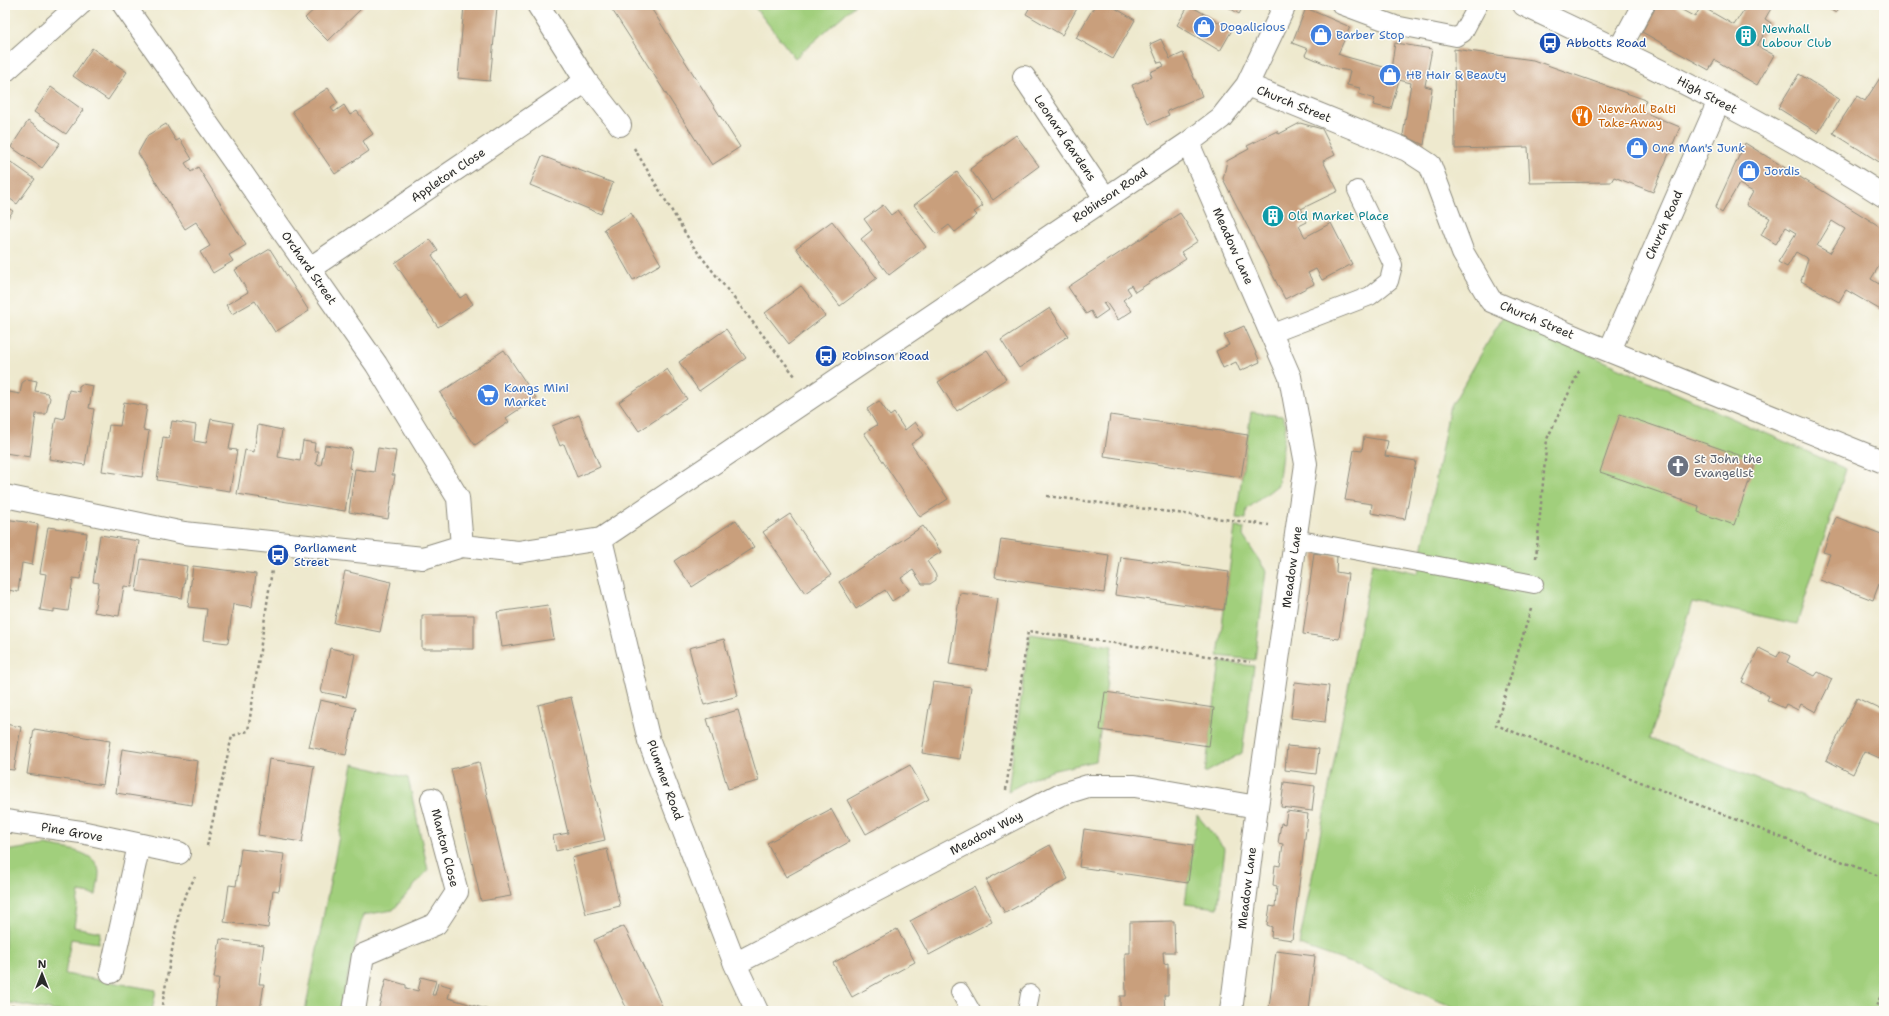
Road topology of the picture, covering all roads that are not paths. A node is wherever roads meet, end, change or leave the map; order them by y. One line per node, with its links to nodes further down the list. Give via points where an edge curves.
1 (79, 5): 10 (street)
2 (124, 5): 20 (street, Orchard Street)
3 (538, 5): 12 (street)
4 (1285, 5): 13 (street, Robinson Road)
5 (1341, 5): 6 (lane, via 1395,25 1456,37 1463,34)
6 (1478, 5)
7 (1524, 5): 9 (street, High Street)
8 (1643, 5): 9 (street)
9 (1619, 50): 14 (street, High Street)
10 (5, 71)
11 (1024, 77): 19 (street, Leonard Gardens)
12 (586, 81): 15 (street); 20 (street, Appleton Close)
13 (1247, 85): 16 (street, Robinson Road, via 1221,118); 22 (street, Church Street, via 1407,150 1430,165 1463,253 1491,301)
14 (1719, 101): 18 (street, High Street); 22 (street, Church Road)
15 (620, 125)
16 (1188, 143): 19 (street, Robinson Road); 21 (street, Meadow Lane)
17 (1357, 190): 21 (lane, via 1393,265 1389,281 1370,296)
18 (1884, 196)
19 (1105, 198): 26 (street, Robinson Road)
20 (309, 269): 27 (street, Orchard Street, via 376,364 458,498)
21 (1271, 334): 25 (street, Meadow Lane, via 1290,377 1306,464)
22 (1601, 347): 23 (street, Church Street)
23 (1884, 462)
24 (5, 496): 27 (street, via 184,533 423,558)
25 (1296, 534): 28 (lane); 30 (street, Meadow Lane)
26 (601, 539): 27 (street, Robinson Road, via 518,552); 34 (street, Plummer Road, via 649,741)
27 (462, 546)
28 (1534, 584)
29 (432, 799): 37 (street, Manton Close, via 457,892 436,924 363,955)
30 (1257, 807): 34 (street, Meadow Way, via 1136,786 1088,786 1058,795); 40 (street, Meadow Lane)
31 (5, 821): 32 (street, Pine Grove, via 81,832)
32 (139, 846): 33 (street, Pine Grove); 35 (street)
33 (179, 853)
34 (735, 964): 38 (street, Plummer Road)
35 (111, 972)
36 (960, 992): 39 (lane)
37 (354, 1011)
38 (758, 1011)
39 (971, 1011)
40 (1231, 1011)

